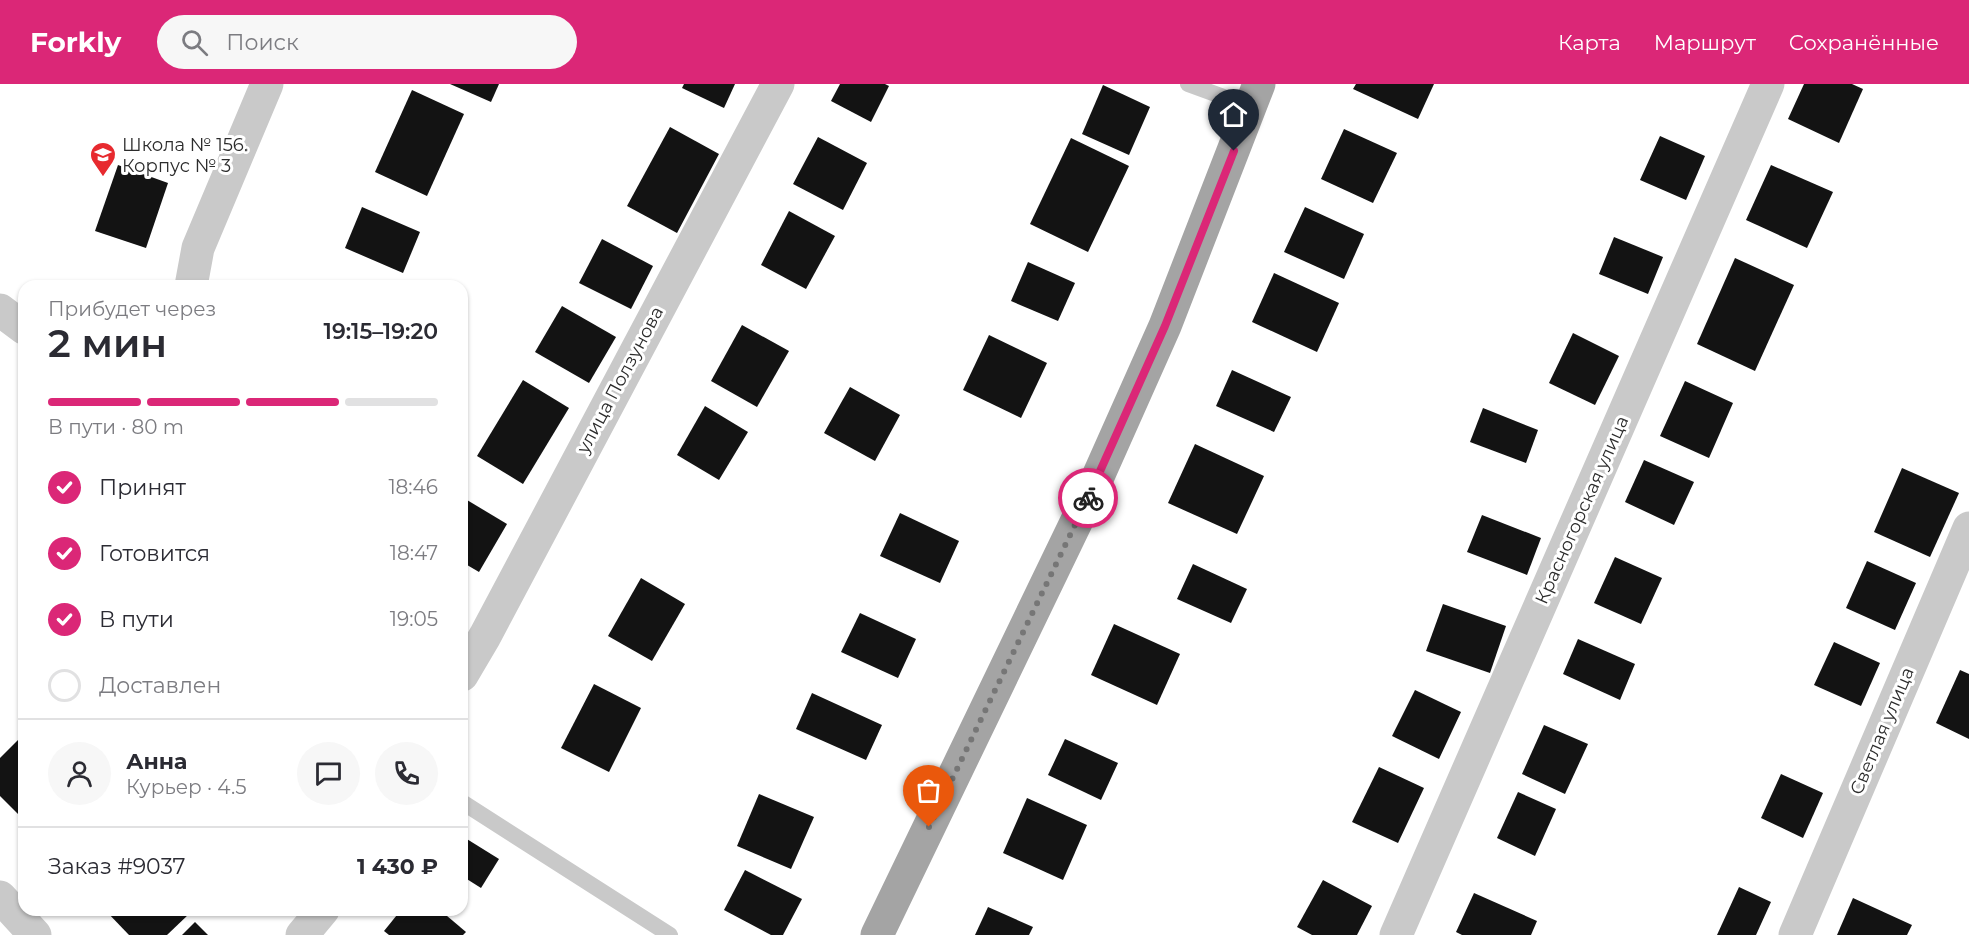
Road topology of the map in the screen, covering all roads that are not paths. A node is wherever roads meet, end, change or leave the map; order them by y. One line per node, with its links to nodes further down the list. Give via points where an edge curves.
1 (267, 84): 6 (street, via 198,248)
2 (778, 84): 10 (street, улица Ползунова)
3 (1188, 84): 5 (lane)
4 (1768, 84): 18 (street, Красногорская улица)
5 (1255, 95): 17 (main road, via 1165,326 1096,481)
6 (191, 280)
7 (0, 310): 8 (street)
8 (18, 324)
9 (1969, 528): 19 (street, Светлая улица)
10 (468, 665)
11 (468, 806): 16 (lane)
12 (0, 897): 14 (street)
13 (318, 916): 15 (street)
14 (35, 935)
15 (302, 935)
16 (670, 935)
17 (877, 935)
18 (1396, 935)
19 (1795, 935)

